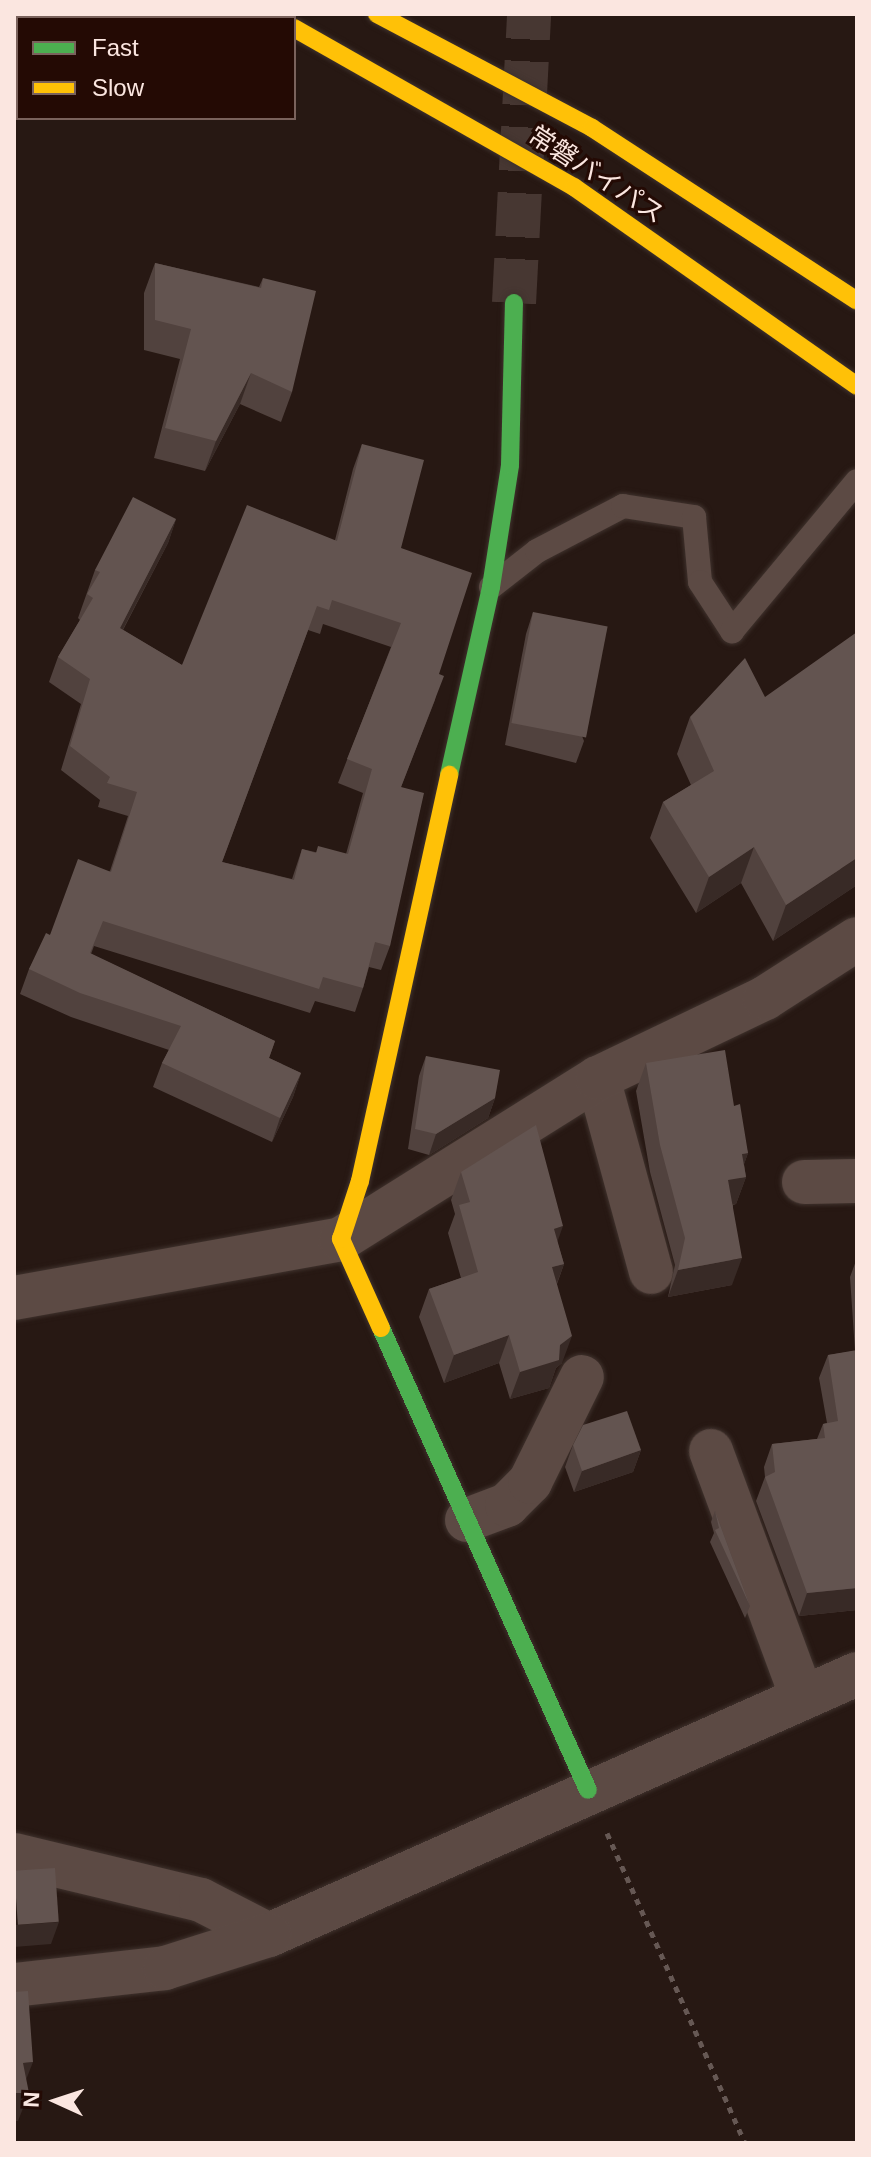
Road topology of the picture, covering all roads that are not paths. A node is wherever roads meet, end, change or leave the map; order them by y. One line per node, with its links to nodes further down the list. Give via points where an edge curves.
1 (377, 14): 3 (main road, 常磐バイパス, via 592,128)
2 (296, 29): 5 (main road, 常磐バイパス, via 574,187)
3 (857, 301)
4 (514, 303): 7 (main road, via 510,465)
5 (857, 386)
6 (857, 481): 7 (lane, via 732,631 700,582 694,517 623,506 537,551)
7 (491, 587): 12 (main road, via 360,1181)
8 (857, 939): 9 (street, via 765,998)
9 (598, 1078): 12 (street); 13 (street)
10 (857, 1181): 11 (street)
11 (804, 1182)
12 (341, 1239): 14 (street); 17 (main road)
13 (651, 1272)
14 (14, 1298)
15 (582, 1377): 17 (street, via 530,1482 507,1505)
16 (711, 1451): 19 (street)
17 (467, 1520): 20 (main road)
18 (857, 1674): 19 (street)
19 (802, 1697): 20 (street)
20 (588, 1790): 22 (street)
21 (14, 1855): 22 (street, via 201,1900)
22 (269, 1935): 23 (street, via 165,1968)
23 (14, 1985)

